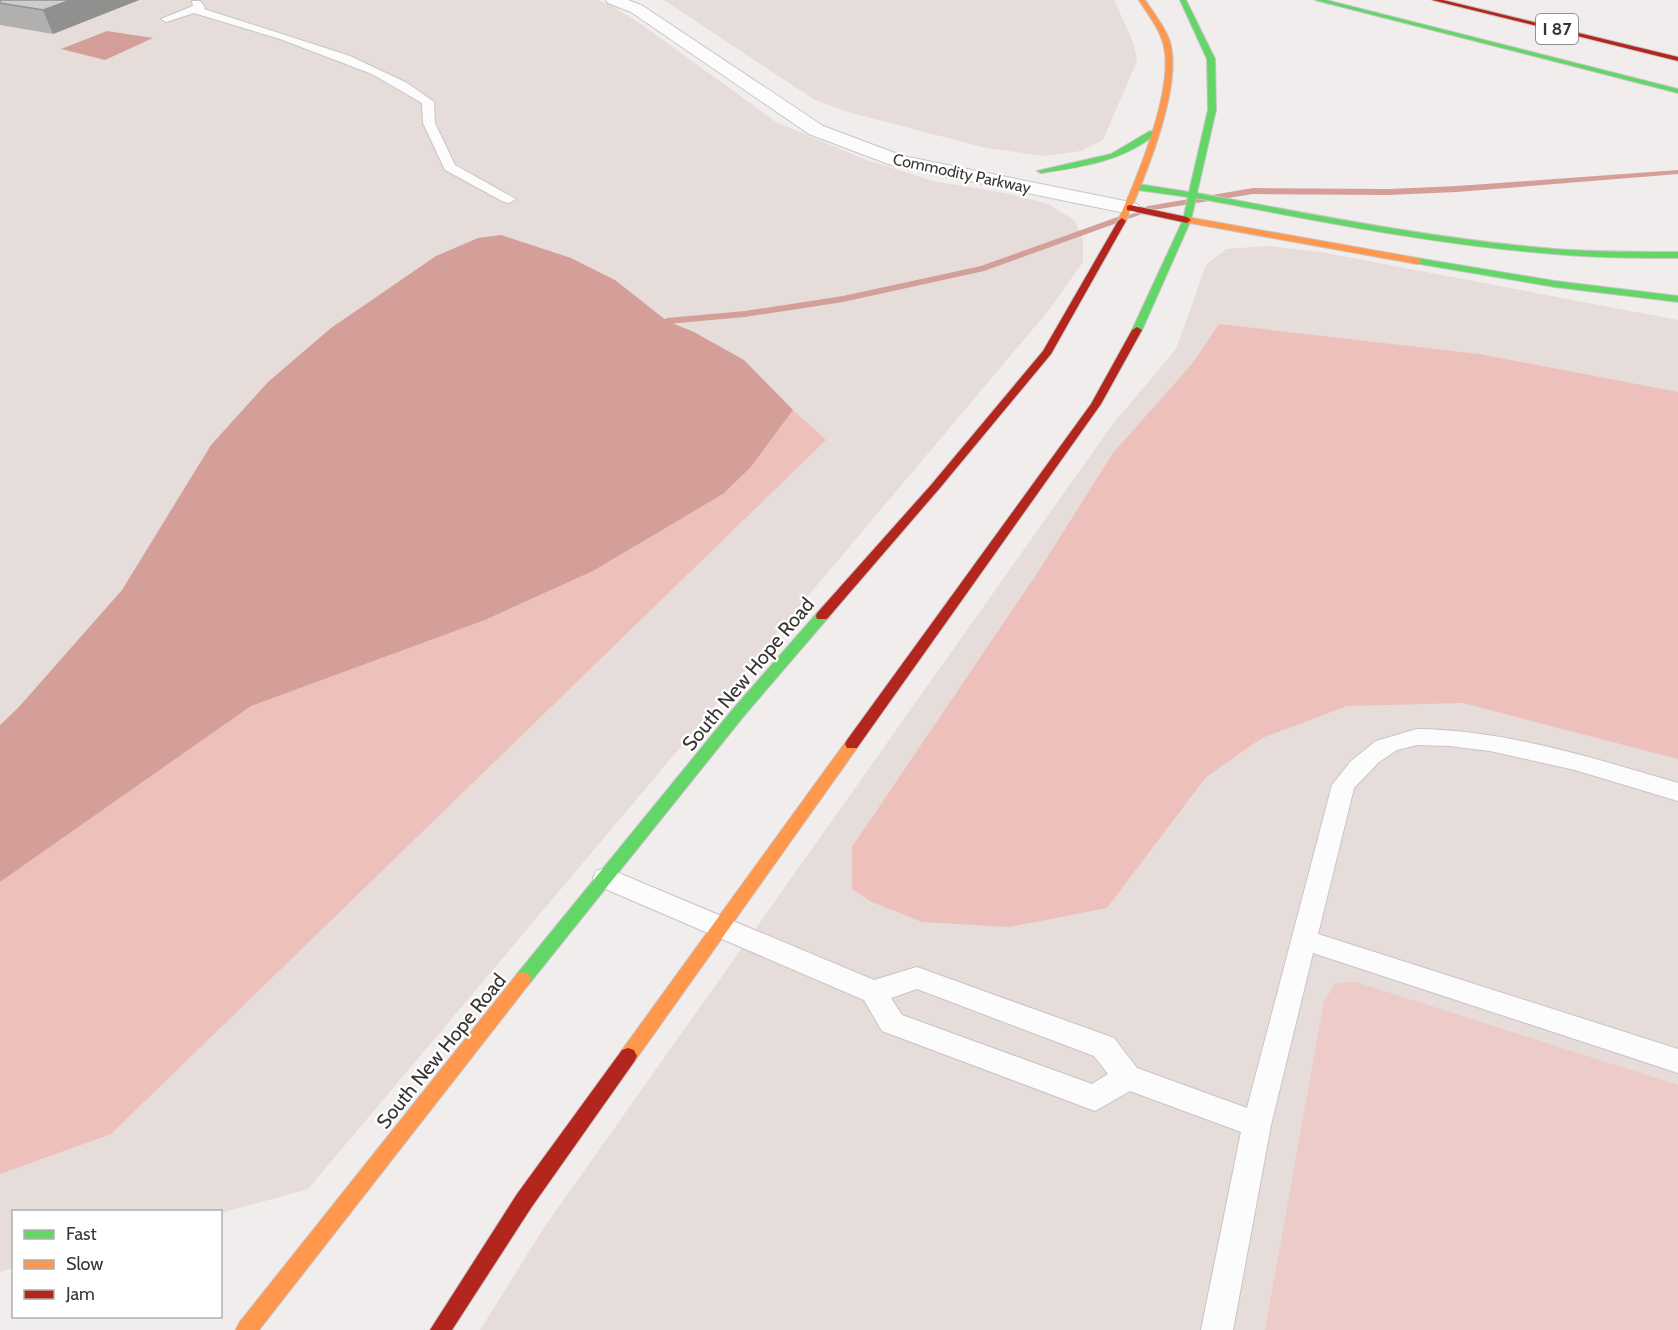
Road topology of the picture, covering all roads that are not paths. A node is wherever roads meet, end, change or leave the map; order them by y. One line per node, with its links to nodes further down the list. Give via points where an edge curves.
1 (614, 0): 11 (street, Commodity Parkway, via 637,9)
2 (1142, 0): 13 (main road, South New Hope Road, via 1166,40 1169,67)
3 (1183, 0): 18 (main road, via 1211,58 1212,110)
4 (1318, 0): 8 (main road, I 87)
5 (1435, 0): 9 (main road, I 87)
6 (193, 4): 7 (lane); 19 (lane, via 404,84 428,102 429,123 450,167)
7 (166, 19)
8 (1517, 51): 10 (main road, I 87); 12 (main road, via 1640,88)
9 (1678, 59)
10 (1678, 91)
11 (769, 100): 14 (street, Commodity Parkway, via 878,137); 20 (street, Commodity Parkway, via 816,130 898,161)
12 (1678, 104)
13 (1153, 133): 14 (main road, via 1114,156); 17 (main road, South New Hope Road)
14 (1041, 171): 15 (street, Commodity Parkway)
15 (1096, 180)
16 (1117, 183): 17 (street)
17 (1138, 187): 18 (main road); 20 (main road, South New Hope Road)
18 (1193, 195): 21 (main road); 22 (main road, via 1436,237 1555,253)
19 (509, 199)
20 (1130, 208): 21 (main road); 25 (main road, South New Hope Road, via 1047,352 738,713)
21 (1187, 220): 23 (main road, via 1620,293); 26 (main road, via 1147,311 1096,404)
22 (1678, 255)
23 (1678, 298)
24 (1678, 792): 27 (lane, via 1544,754 1439,735 1393,742 1366,759 1343,785)
25 (605, 878): 26 (lane); 32 (main road, South New Hope Road)
26 (722, 927): 28 (lane); 33 (main road, via 524,1201)
27 (1305, 940): 29 (lane); 31 (lane)
28 (873, 992): 30 (lane, via 917,978 1104,1047); 30 (lane, via 892,1023 1095,1098)
29 (1678, 1061)
30 (1127, 1077): 31 (lane)
31 (1257, 1125): 34 (lane)
32 (246, 1330)
33 (440, 1330)
34 (1216, 1330)

